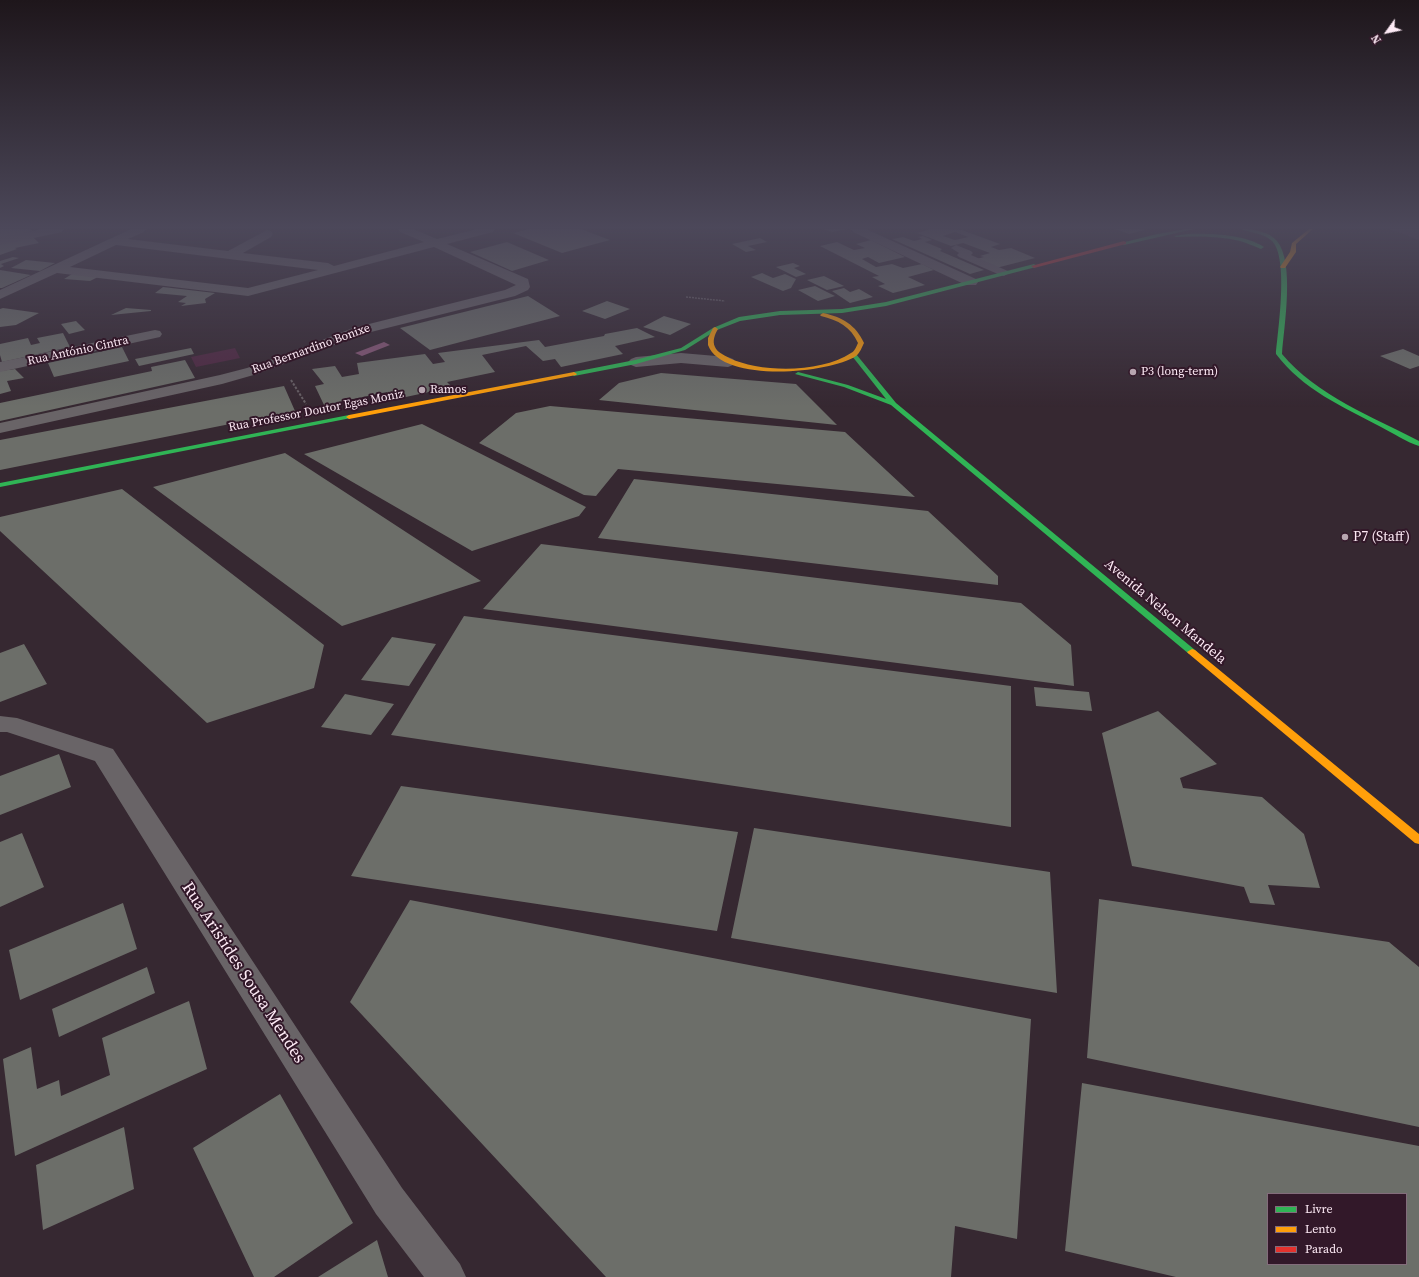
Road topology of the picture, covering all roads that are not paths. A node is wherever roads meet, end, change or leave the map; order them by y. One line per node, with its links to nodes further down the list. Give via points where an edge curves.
1 (13, 289): 7 (street)
2 (219, 289): 3 (street, via 248,292)
3 (261, 289)
4 (520, 289): 19 (street, Rua Bernardino Bonixe, via 358,331 262,368 222,379)
5 (946, 289): 8 (street)
6 (1282, 289): 20 (street, via 1279,354 1286,365 1315,388)
7 (0, 295)
8 (886, 304): 9 (street, via 842,311); 10 (street)
9 (808, 312): 11 (street, Rua Professor Doutor Egas Moniz, via 759,315 739,319); 13 (street, via 829,316 850,324 861,332 861,343)
10 (871, 318)
11 (715, 329): 14 (street, Rua Professor Doutor Egas Moniz, via 684,348); 15 (street, via 710,344 714,351)
12 (156, 334): 16 (street, Rua António Cintra)
13 (854, 355): 17 (street, via 818,366); 18 (street)
14 (636, 362): 15 (street, via 681,358); 21 (street, Rua Professor Doutor Egas Moniz)
15 (728, 362): 17 (street, via 757,369)
16 (0, 367)
17 (778, 370): 18 (street, via 863,390)
18 (894, 404): 23 (street, Avenida Nelson Mandela)
19 (0, 428)
20 (1419, 444)
21 (0, 485)
22 (0, 724): 24 (street, Rua Aristides Sousa Mendes, via 8,724 104,755 389,1201)
23 (1419, 840)
24 (447, 1277)

